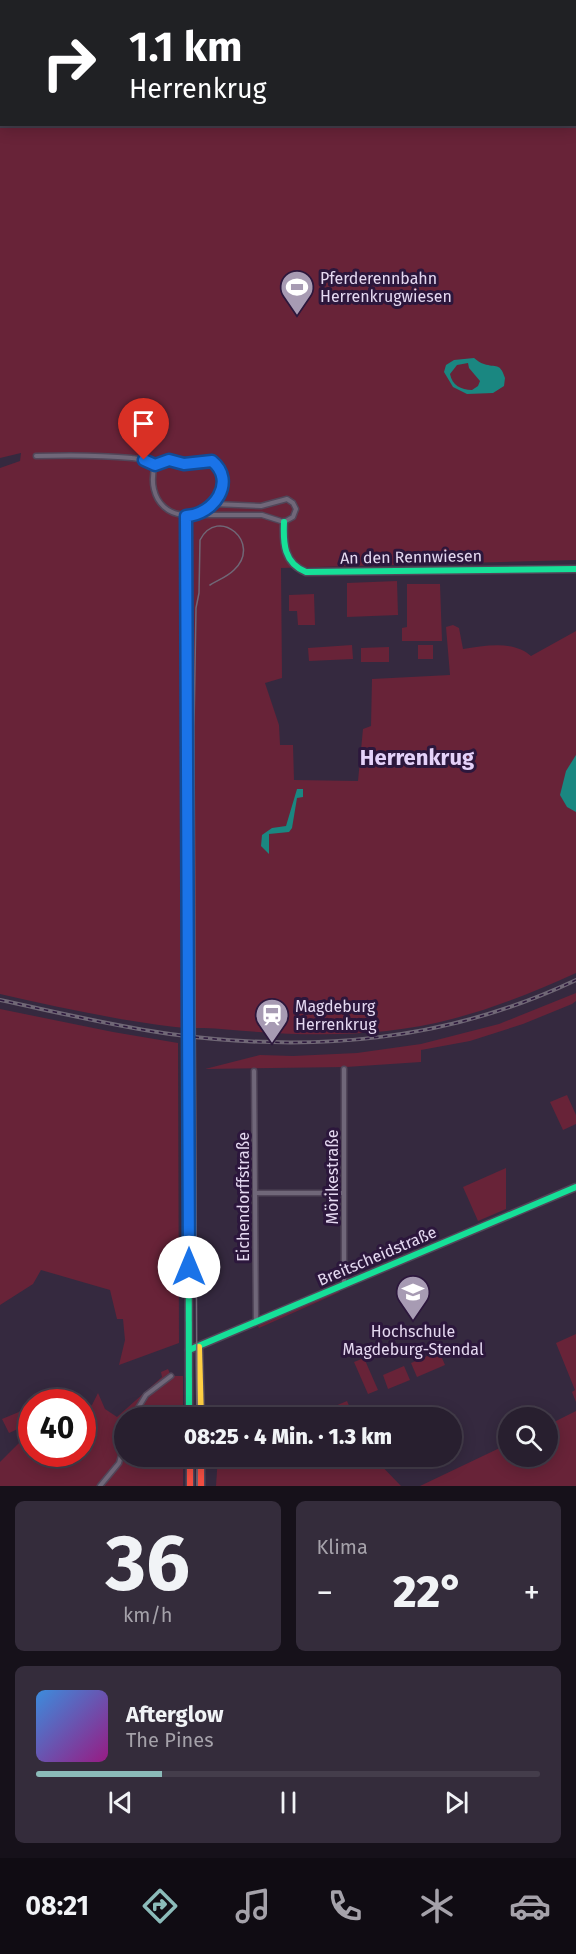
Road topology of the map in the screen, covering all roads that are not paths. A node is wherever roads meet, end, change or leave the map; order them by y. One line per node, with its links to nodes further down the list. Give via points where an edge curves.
1 (36, 456): 2 (street, via 133,458)
2 (155, 465): 3 (street, via 169,460 184,464 212,461 222,480 220,494); 4 (street, via 156,498 169,510)
3 (213, 504): 4 (street); 5 (street, via 261,506 287,500 296,511)
4 (190, 515): 5 (street, via 262,515); 15 (street)
5 (284, 522): 6 (street, An den Rennwiesen, via 287,558 292,566 306,572)
6 (576, 569)
7 (344, 1069): 11 (street, Mörikestraße)
8 (254, 1071): 10 (street, Eichendorffstraße)
9 (576, 1187): 12 (street, Breitscheidstraße)
10 (255, 1193): 11 (street); 13 (street, Eichendorffstraße)
11 (343, 1193): 12 (street, Mörikestraße)
12 (344, 1285): 13 (street, Breitscheidstraße)
13 (256, 1323): 14 (street, Breitscheidstraße)
14 (199, 1347): 15 (street, Breitscheidstraße); 19 (street)
15 (189, 1350): 18 (street)
16 (171, 1376): 17 (street, via 144,1397)
17 (138, 1407)
18 (189, 1407)
19 (201, 1407)
20 (115, 1467): 23 (street)
21 (190, 1467): 24 (street)
22 (201, 1467): 25 (street)
23 (100, 1486)
24 (190, 1486)
25 (201, 1486)

